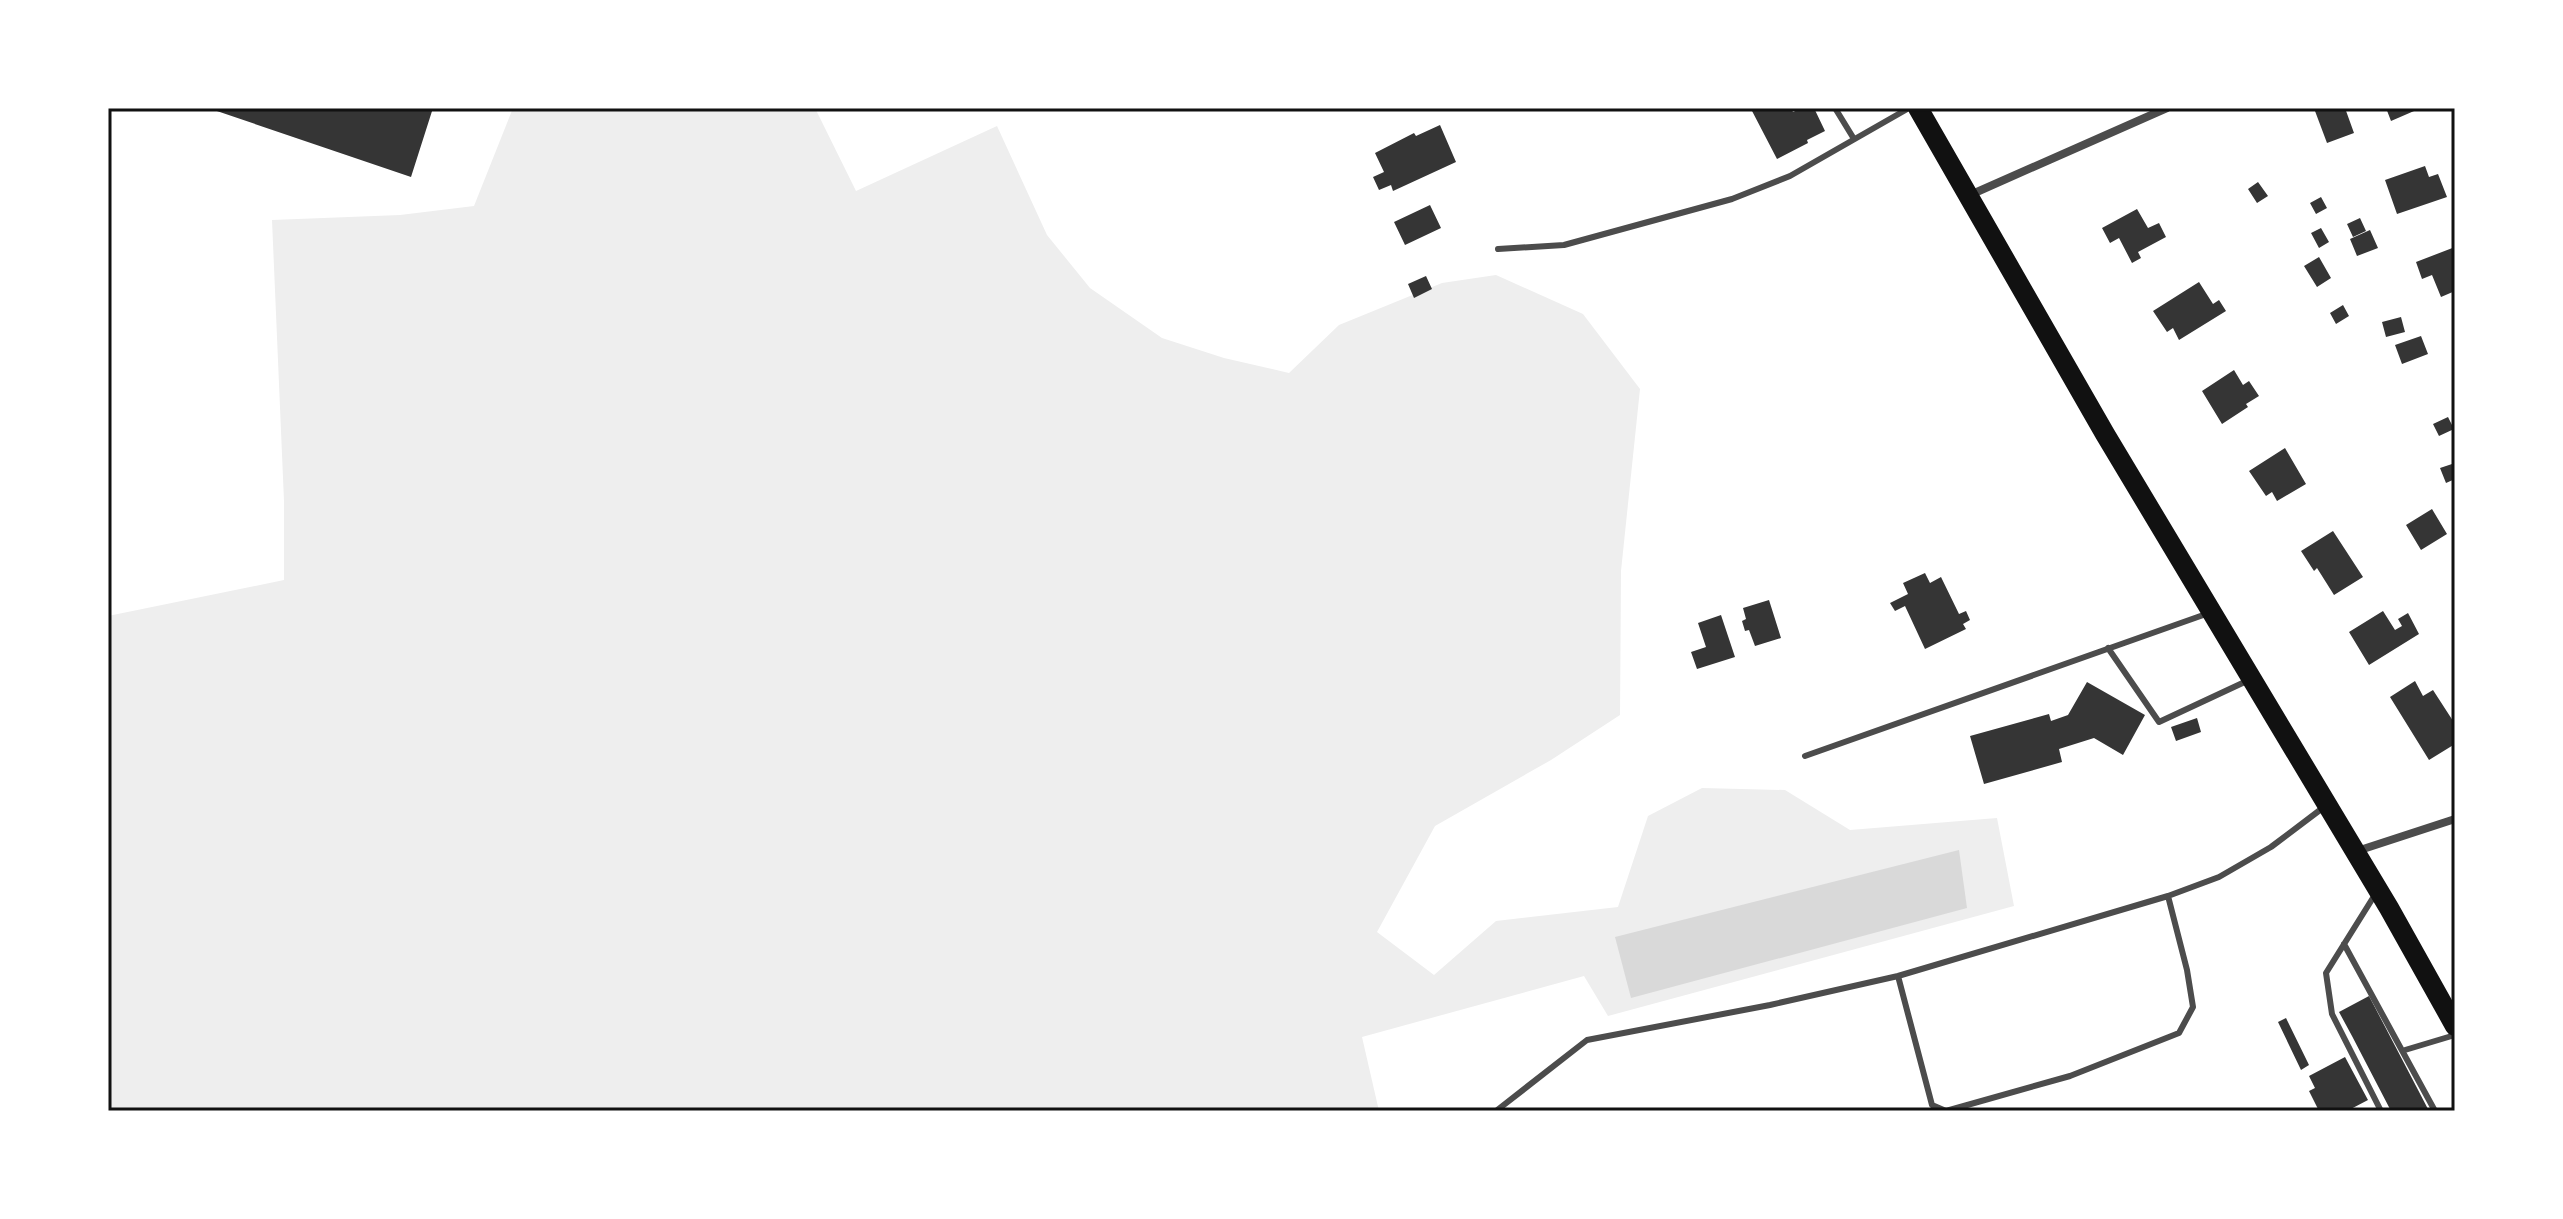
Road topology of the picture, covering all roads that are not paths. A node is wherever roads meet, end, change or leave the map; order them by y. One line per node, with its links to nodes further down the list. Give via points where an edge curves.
1 (1835, 108): 5 (lane)
2 (1909, 108): 5 (lane)
3 (1918, 108): 6 (main road)
4 (2167, 108): 6 (street)
5 (1854, 139): 7 (lane, via 1790,176 1732,199 1564,245)
6 (1967, 196): 8 (main road)
7 (1498, 249)
8 (2212, 612): 9 (lane); 10 (main road)
9 (2108, 648): 10 (lane, via 2159,722); 11 (lane)
10 (2251, 679): 12 (main road)
11 (1805, 756)
12 (2327, 805): 14 (main road); 16 (lane, via 2219,877)
13 (2455, 819): 14 (street)
14 (2355, 852): 15 (main road)
15 (2378, 890): 17 (lane); 19 (main road)
16 (2168, 896): 18 (lane); 18 (lane, via 2193,1007 2179,1033 2070,1076 1946,1111 1932,1105)
17 (2344, 944): 21 (lane); 23 (lane, via 2326,973 2332,1014)
18 (1898, 976): 22 (lane, via 1587,1040)
19 (2455, 1026)
20 (2455, 1035): 21 (lane)
21 (2405, 1050): 24 (lane)
22 (1496, 1111)
23 (2381, 1111)
24 (2435, 1111)

